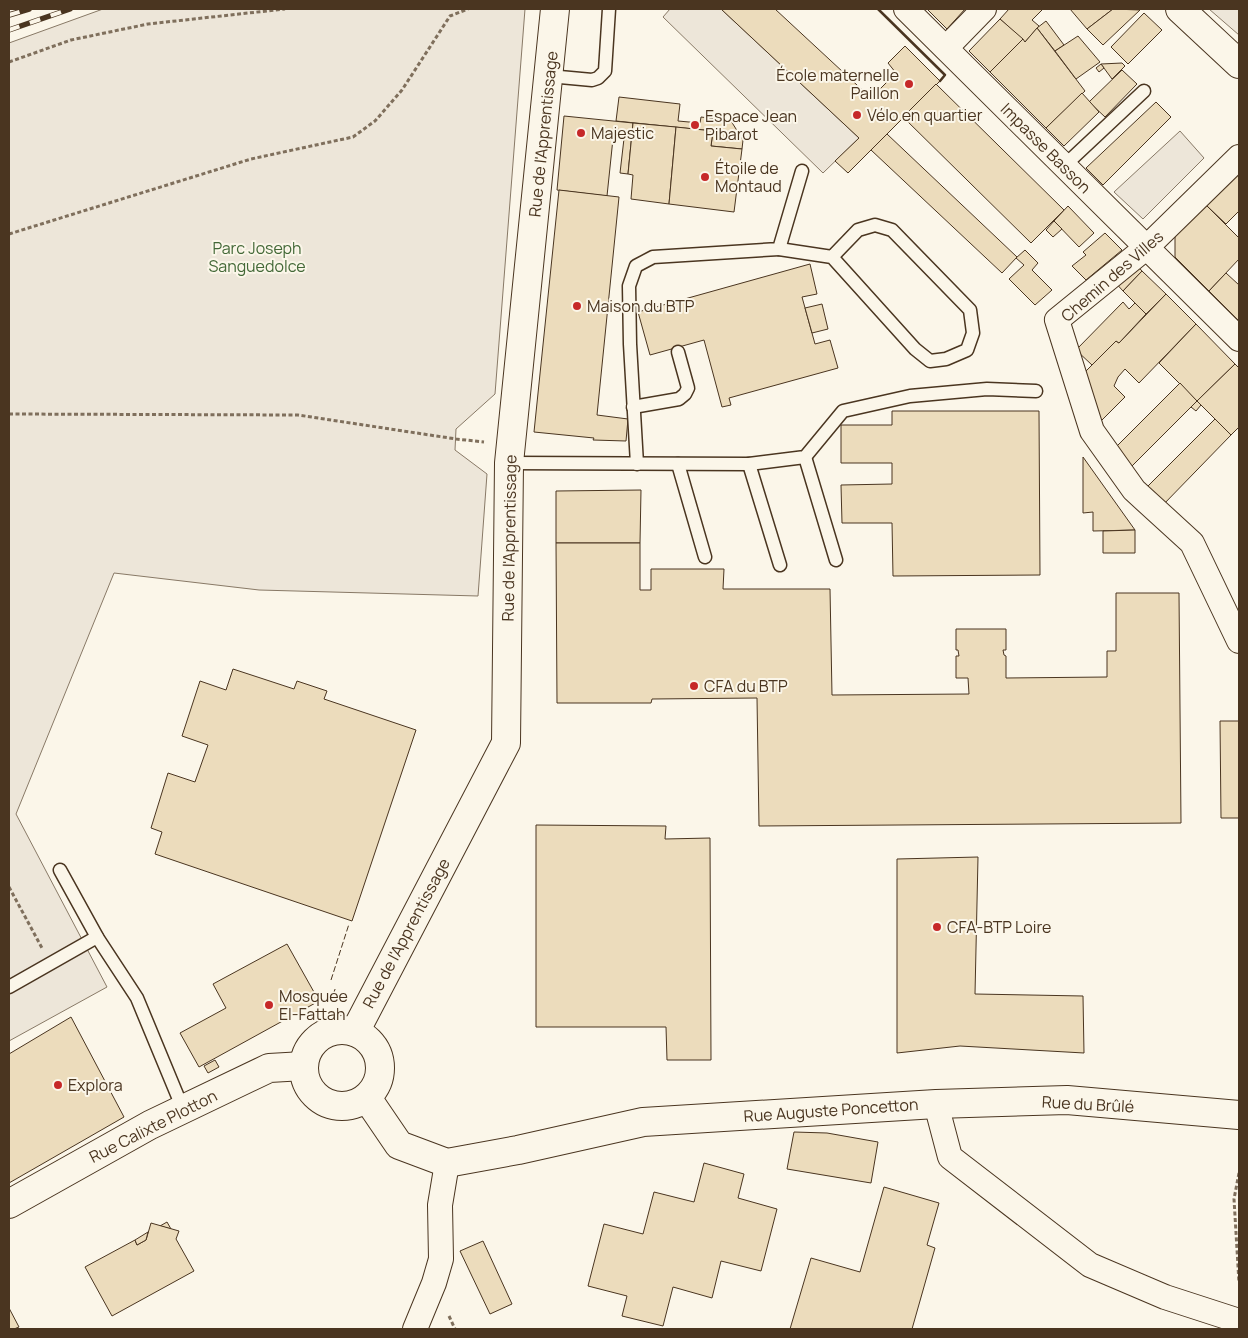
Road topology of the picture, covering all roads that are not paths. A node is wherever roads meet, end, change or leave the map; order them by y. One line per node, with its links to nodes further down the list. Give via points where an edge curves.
1 (555, 9): 8 (street, Rue de l'Apprentissage)
2 (609, 9): 8 (lane, via 605,71 592,80)
3 (906, 9): 6 (street, Impasse Basson)
4 (984, 9): 6 (street)
5 (1180, 9): 7 (street)
6 (946, 48): 11 (street, Impasse Basson)
7 (1239, 64)
8 (549, 76): 20 (street, Rue de l'Apprentissage)
9 (1144, 92): 11 (lane)
10 (1239, 157): 13 (street, Chemin des Villes)
11 (1064, 166): 13 (street, Impasse Basson)
12 (802, 171): 14 (lane)
13 (1146, 247): 16 (street, Impasse Basson); 28 (street, Chemin des Villes, via 1057,320 1092,431 1134,490 1192,543)
14 (779, 249): 15 (lane); 19 (lane, via 653,257 636,266 629,286)
15 (832, 257): 15 (lane, via 915,349 930,360 946,359 967,350 973,333 970,310 892,230 875,225 858,230)
16 (1239, 339)
17 (678, 352): 19 (lane, via 688,388 685,394 679,399)
18 (1036, 391): 21 (lane, via 987,389 910,396 843,411)
19 (633, 407): 22 (lane)
20 (510, 454): 22 (lane); 32 (street, Rue de l'Apprentissage, via 506,743)
21 (805, 457): 24 (lane); 26 (lane)
22 (637, 464): 23 (lane)
23 (678, 464): 24 (lane); 25 (lane)
24 (749, 464): 27 (lane)
25 (705, 557)
26 (836, 560)
27 (780, 565)
28 (1239, 641)
29 (60, 870): 30 (lane)
30 (97, 937): 31 (lane); 36 (lane, via 137,998)
31 (9, 987)
32 (355, 1032): 33 (street, via 343,1029 320,1036 306,1055); 34 (street, via 374,1045 381,1067 380,1079)
33 (304, 1066): 34 (street, via 305,1079 319,1100 344,1107 356,1105); 36 (street, Rue Calixte Plotton, via 269,1068)
34 (367, 1098): 38 (street, via 399,1145)
35 (936, 1104): 37 (street, Rue du Brûlé, via 1066,1100); 38 (street, Rue Auguste Poncetton, via 643,1122); 40 (street, Rue Auguste Poncetton, via 950,1157 1090,1265)
36 (183, 1109): 39 (street, Rue Calixte Plotton)
37 (1239, 1116)
38 (447, 1163): 41 (street, via 440,1205 441,1259)
39 (9, 1204)
40 (1239, 1322)
41 (415, 1329)

